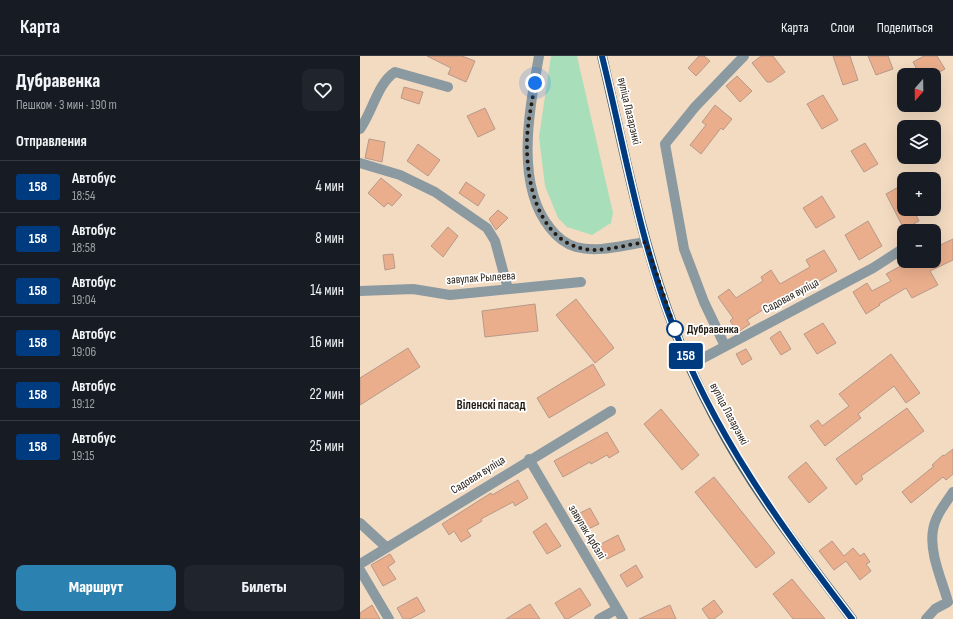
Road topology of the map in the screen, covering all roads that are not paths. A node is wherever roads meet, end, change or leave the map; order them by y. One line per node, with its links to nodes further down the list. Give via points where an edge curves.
1 (538, 56): 7 (street, via 527,149 533,194 546,223 557,236 575,247 596,250)
2 (602, 56): 7 (main road, вуліца Лазарэнкі)
3 (744, 56): 12 (street, via 694,106 665,144 684,249 704,302)
4 (448, 87): 5 (street, via 395,72 386,78)
5 (360, 129)
6 (360, 163): 10 (street, via 400,175 435,192 487,228 495,241)
7 (646, 242): 13 (main road, вуліца Лазарэнкі, via 672,322)
8 (897, 253): 12 (street, Садовая вуліца, via 873,268)
9 (581, 282): 10 (street, завулак Рылеева)
10 (508, 289): 11 (street, завулак Рылеева, via 450,295 413,289)
11 (360, 291)
12 (725, 346): 13 (street, Садовая вуліца)
13 (690, 365): 25 (main road, вуліца Лазарэнкі, via 740,461 771,510)
14 (611, 410): 15 (street, Садовая вуліца)
15 (529, 459): 18 (street, Садовая вуліца); 21 (street, завулак Арбэлі)
16 (953, 492): 26 (street, via 937,516 933,530 934,551 948,602 935,609)
17 (360, 523): 18 (street)
18 (386, 547): 19 (street, Садовая вуліца)
19 (360, 564)
20 (360, 570): 22 (street)
21 (618, 609): 23 (street); 24 (street, завулак Арбэлі)
22 (389, 619)
23 (599, 619)
24 (623, 619)
25 (852, 619)
26 (926, 619)

